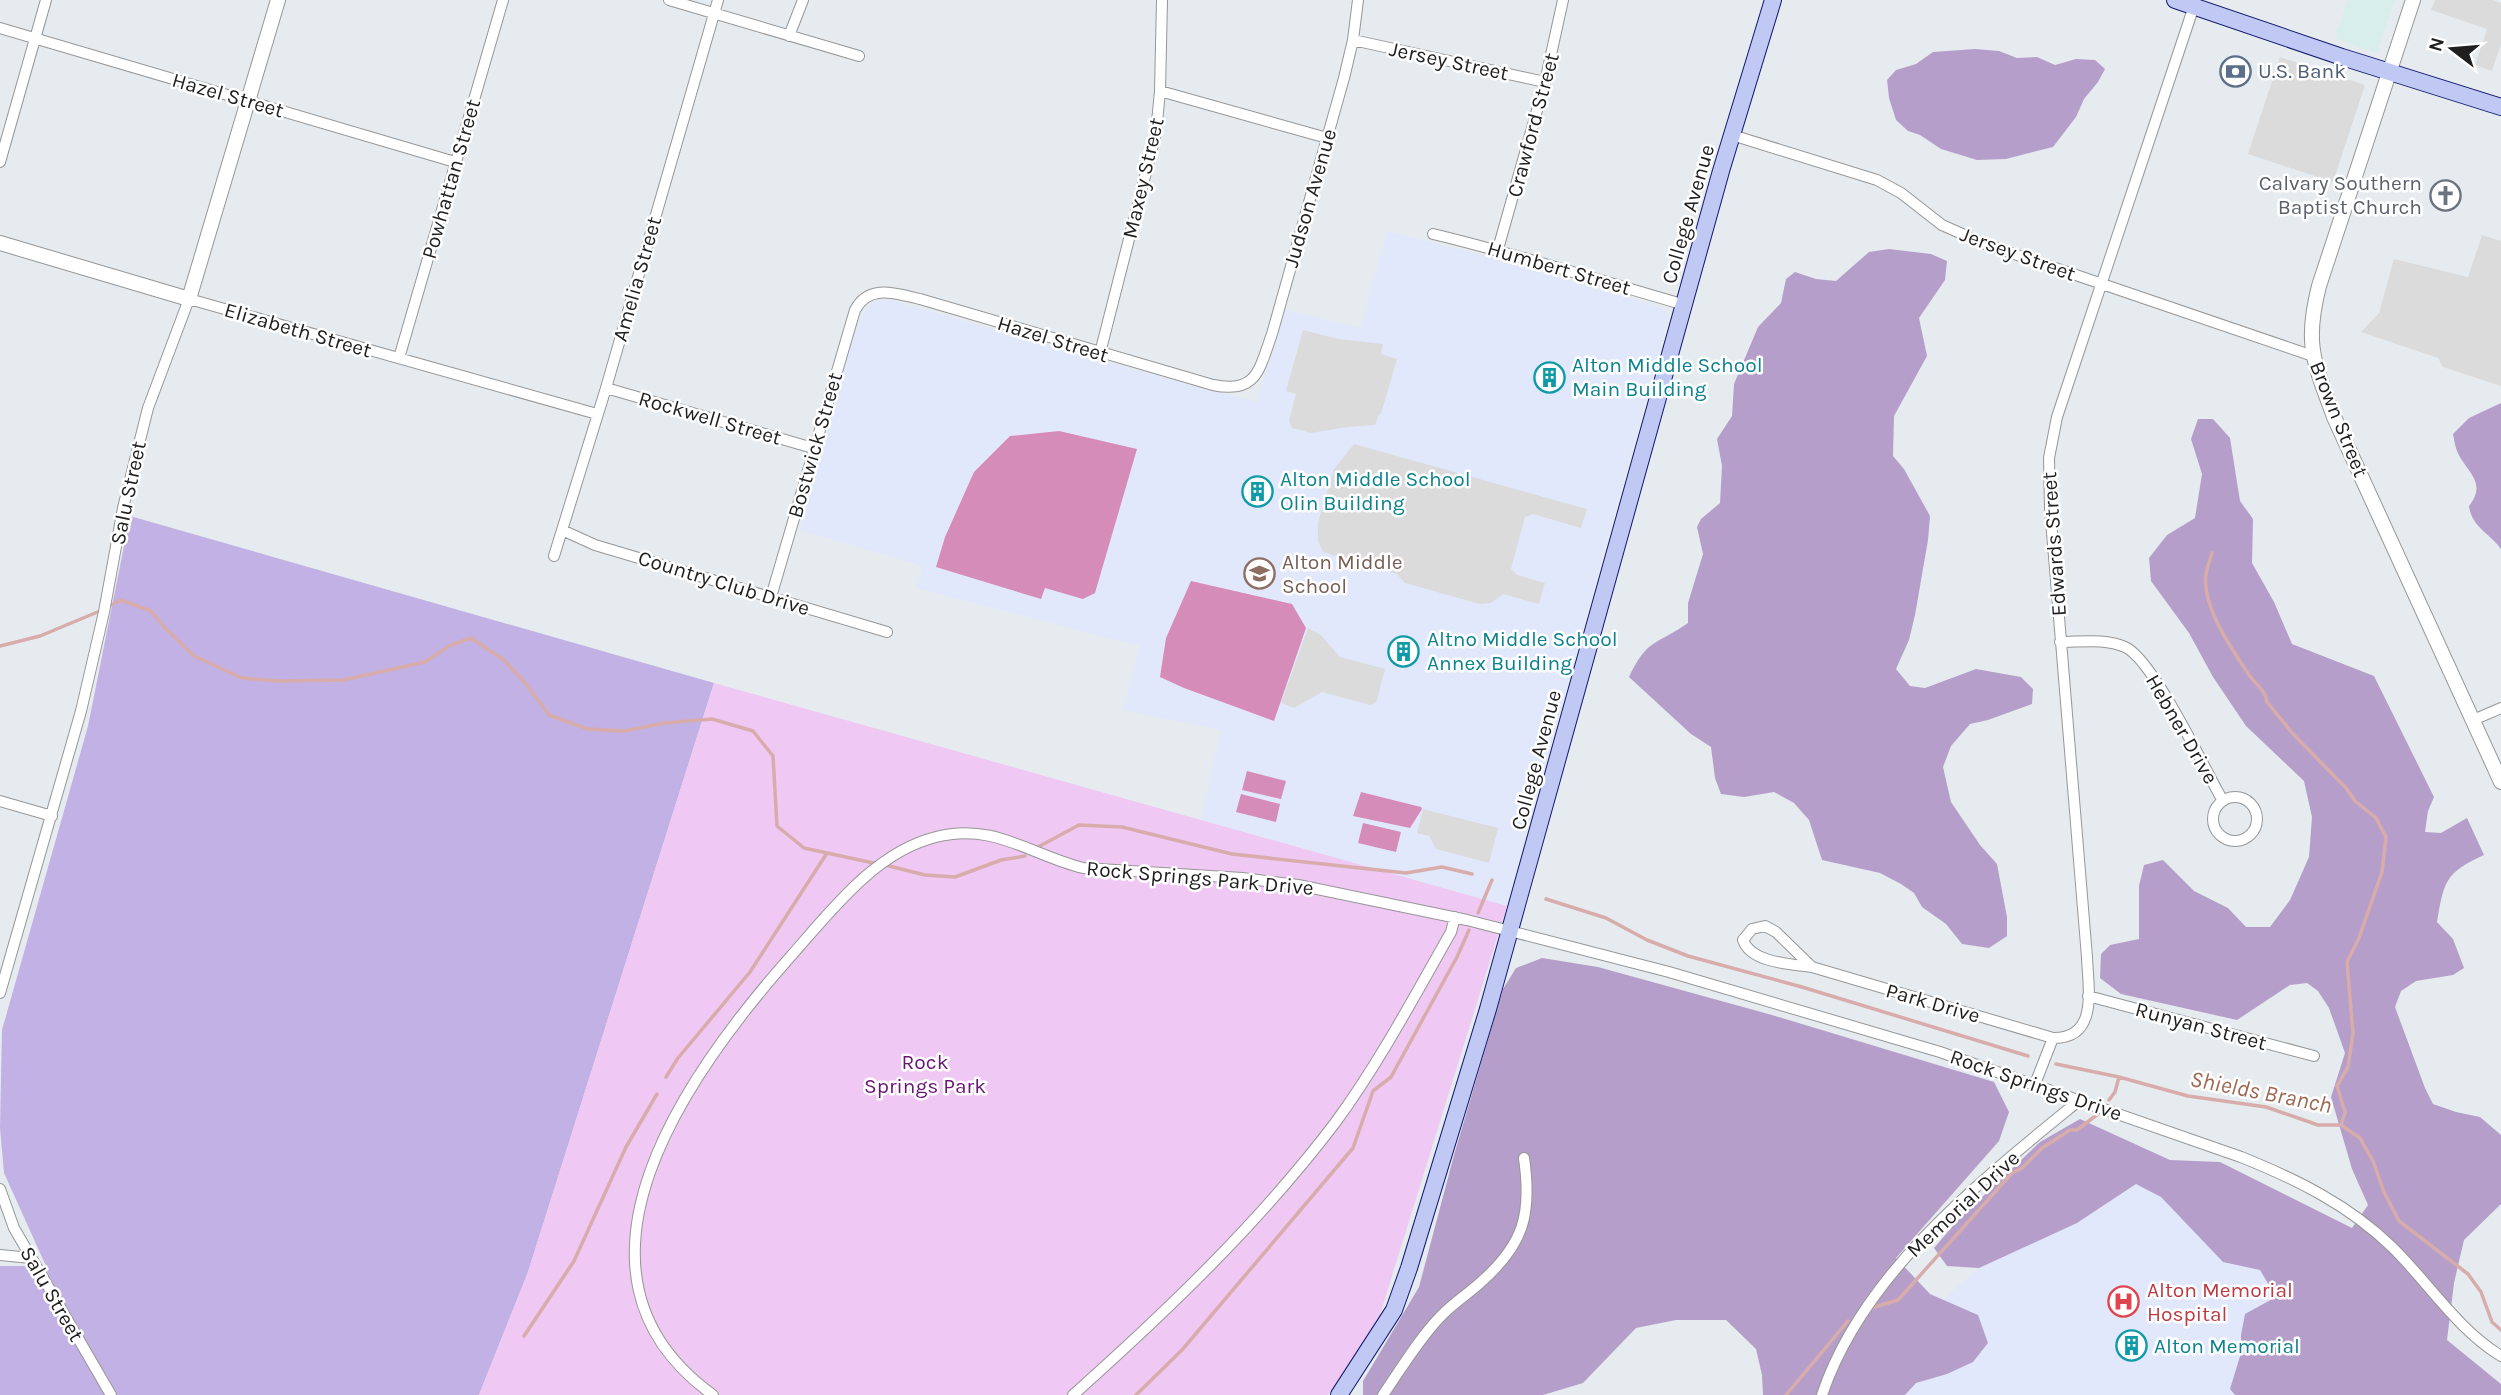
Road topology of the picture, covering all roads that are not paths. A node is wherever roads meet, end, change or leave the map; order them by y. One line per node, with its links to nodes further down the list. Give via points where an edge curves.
1 (46, 0): 17 (street)
2 (278, 0): 23 (street, Salu Street)
3 (503, 0): 28 (street, Powhattan Street)
4 (670, 0): 14 (street)
5 (718, 0): 14 (street, Amelia Street)
6 (803, 0): 16 (street)
7 (1162, 0): 22 (street, Maxey Street)
8 (1358, 0): 18 (street, Judson Avenue)
9 (1563, 0): 21 (street, Crawford Street)
10 (1773, 0): 25 (main road, College Avenue)
11 (2175, 0): 13 (main road)
12 (2413, 0): 20 (street, Brown Street)
13 (2195, 3): 20 (main road); 32 (street, Edwards Street)
14 (714, 13): 16 (street); 40 (street, Amelia Street)
15 (0, 28): 17 (street, Hazel Street)
16 (789, 36): 19 (street)
17 (35, 38): 23 (street, Hazel Street); 27 (street)
18 (1353, 40): 21 (street, Jersey Street); 26 (street, Judson Avenue)
19 (859, 56)
20 (2388, 72): 24 (main road); 37 (street, Brown Street, via 2311,315)
21 (1545, 82): 31 (street, Crawford Street)
22 (1160, 91): 26 (street); 36 (street, Maxey Street, via 1148,169)
23 (249, 101): 28 (street, Hazel Street); 34 (street, Salu Street)
24 (2501, 107)
25 (1732, 135): 32 (street, Jersey Street, via 1877,180 1958,234); 35 (main road, College Avenue)
26 (1327, 138): 39 (street, Judson Avenue, via 1272,334 1257,373)
27 (0, 162)
28 (456, 162): 38 (street, Powhattan Street)
29 (1433, 233): 31 (street, Humbert Street)
30 (0, 243): 34 (street, Elizabeth Street)
31 (1499, 250): 35 (street, Humbert Street)
32 (2101, 284): 37 (street, Jersey Street); 47 (street, Edwards Street, via 2057,417 2049,458)
33 (865, 297): 36 (street, Hazel Street, via 891,292); 42 (street, Bostwick Street, via 855,310)
34 (189, 299): 38 (street, Elizabeth Street); 53 (street, Salu Street, via 145,420 90,677)
35 (1685, 304): 55 (main road, College Avenue)
36 (1100, 354): 39 (street, Hazel Street, via 1213,385)
37 (2313, 356): 49 (street, Brown Street, via 2334,417)
38 (399, 358): 41 (street, Elizabeth Street)
39 (1242, 386)
40 (606, 388): 41 (street, Amelia Street); 42 (street, Rockwell Street)
41 (597, 414): 43 (street, Amelia Street)
42 (813, 448): 45 (street, Bostwick Street)
43 (562, 530): 44 (street, Amelia Street); 45 (street, Country Club Drive, via 596,545)
44 (554, 556)
45 (771, 597): 46 (street, Country Club Drive)
46 (887, 632)
47 (2060, 642): 52 (street, Hebner Drive, via 2112,643 2135,653 2160,688); 58 (street, Edwards Street)
48 (2501, 708): 49 (street)
49 (2473, 720): 50 (street, Brown Street)
50 (2501, 782)
51 (0, 801): 53 (street)
52 (2223, 801): 52 (street, Hebner Drive, via 2233,797 2252,805 2256,826 2247,837 2233,841 2216,830 2213,816)
53 (52, 816): 57 (street, Salu Street)
54 (1455, 917): 55 (street, Rock Springs Park Drive); 69 (street, Rock Springs Park Drive, via 1298,885 1083,867 1011,840 977,833 933,837 890,858 817,926 740,1017 683,1102 648,1176 635,1252 641,1299 666,1352); 70 (street, via 1394,1032 1344,1110 1302,1164 1181,1295)
55 (1509, 932): 61 (street, Rock Springs Drive, via 1723,988); 71 (main road, College Avenue, via 1398,1301)
56 (1812, 967): 56 (street, Park Drive, via 1765,926 1752,929 1743,940 1758,956); 59 (street, Park Drive)
57 (0, 993)
58 (2088, 996): 59 (street, Edwards Street, via 2080,1029 2068,1038); 60 (street, Runyan Street)
59 (2053, 1038): 61 (street)
60 (2314, 1056)
61 (2035, 1084): 62 (street, Rock Springs Drive)
62 (2081, 1100): 67 (street, Rock Springs Drive, via 2241,1157 2326,1196 2390,1245 2473,1335); 73 (street, Memorial Drive, via 1939,1221 1907,1255 1858,1320)
63 (1524, 1158): 72 (street, via 1528,1200 1514,1245 1495,1270 1440,1317)
64 (0, 1189): 66 (street, Salu Street)
65 (0, 1255): 66 (street)
66 (31, 1258): 68 (street, Salu Street)
67 (2501, 1356)
68 (111, 1395)
69 (713, 1395)
70 (1073, 1395)
71 (1339, 1395)
72 (1383, 1395)
73 (1822, 1395)

